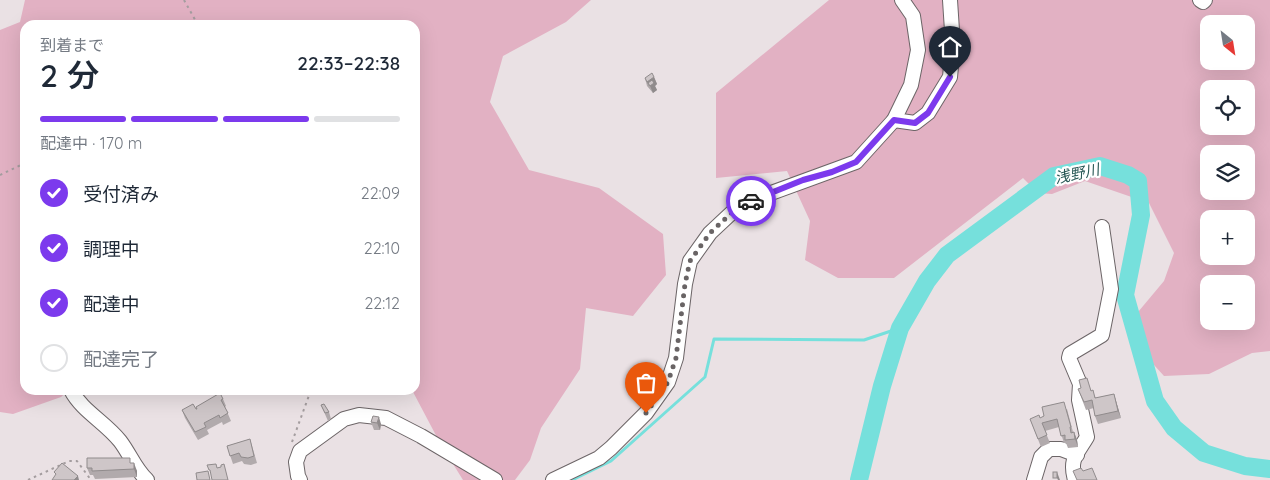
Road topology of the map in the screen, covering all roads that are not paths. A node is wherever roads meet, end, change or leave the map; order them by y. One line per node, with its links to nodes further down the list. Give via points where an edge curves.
1 (902, 0): 5 (street, via 913,16 918,50 911,85)
2 (950, 0): 5 (street, via 953,46 950,77 922,118 915,123)
3 (1200, 0): 4 (street)
4 (1206, 0)
5 (894, 120): 12 (street, via 856,162 741,204 710,233 690,261 676,358 668,382 646,413 611,448 599,458)
6 (1102, 227): 8 (street, via 1111,289 1102,335 1070,354 1069,358 1080,384 1079,400 1087,437)
7 (74, 395): 9 (street, via 120,441)
8 (1077, 454): 13 (street, via 1049,449 1041,457); 14 (street, via 1072,462)
9 (147, 480)
10 (300, 480): 11 (street, via 296,462 300,452 344,419 359,415 386,418)
11 (495, 480)
12 (553, 480)
13 (1034, 480)
14 (1075, 480)

